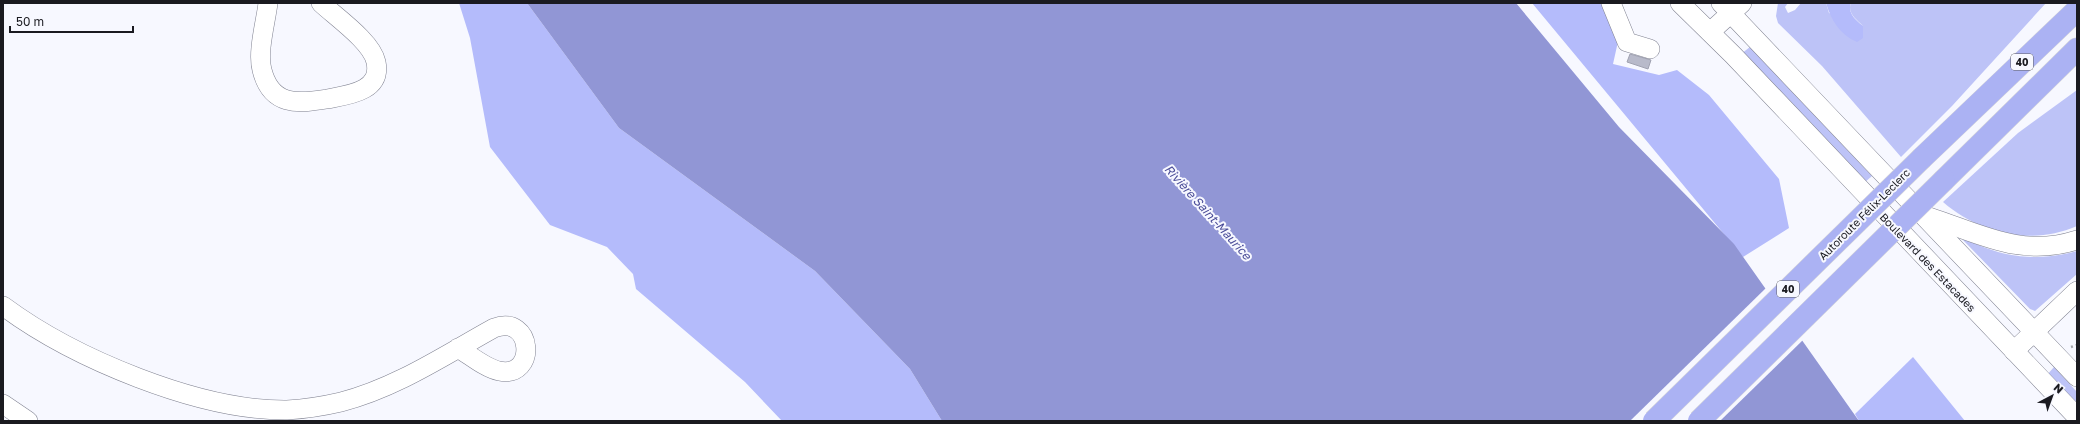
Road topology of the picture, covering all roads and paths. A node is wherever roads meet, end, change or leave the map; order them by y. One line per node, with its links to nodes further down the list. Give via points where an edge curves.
1 (268, 3): 2 (street, via 261,57 262,69 273,92 297,103 354,94 368,86 376,74 376,60 371,49)
2 (321, 3)
3 (1611, 3): 9 (street, via 1625,49)
4 (1680, 3): 8 (street, Boulevard des Estacades)
5 (2067, 3): 13 (highway)
6 (1731, 6): 8 (street); 14 (street)
7 (2077, 10): 13 (highway, Autoroute Félix-Leclerc / 40)
8 (1710, 32): 20 (street, Boulevard des Estacades)
9 (1650, 49)
10 (2077, 49): 12 (highway, 40)
11 (2077, 57): 12 (highway)
12 (2050, 74): 26 (highway, 40, bridge)
13 (1967, 114): 25 (highway, Autoroute Félix-Leclerc / 40, bridge)
14 (1926, 216): 15 (street, via 2011,245 2044,246); 18 (street)
15 (2077, 240)
16 (2077, 291): 18 (street)
17 (3, 306): 19 (street, via 77,351 132,375 174,390 218,401 268,409 287,410 317,406 359,396 423,368)
18 (2034, 331): 20 (street); 21 (street)
19 (458, 348)
20 (2014, 351): 23 (street, Boulevard des Estacades)
21 (2077, 376)
22 (3, 404): 24 (street)
23 (2077, 417)
24 (28, 421)
25 (1654, 421)
26 (1699, 421)

